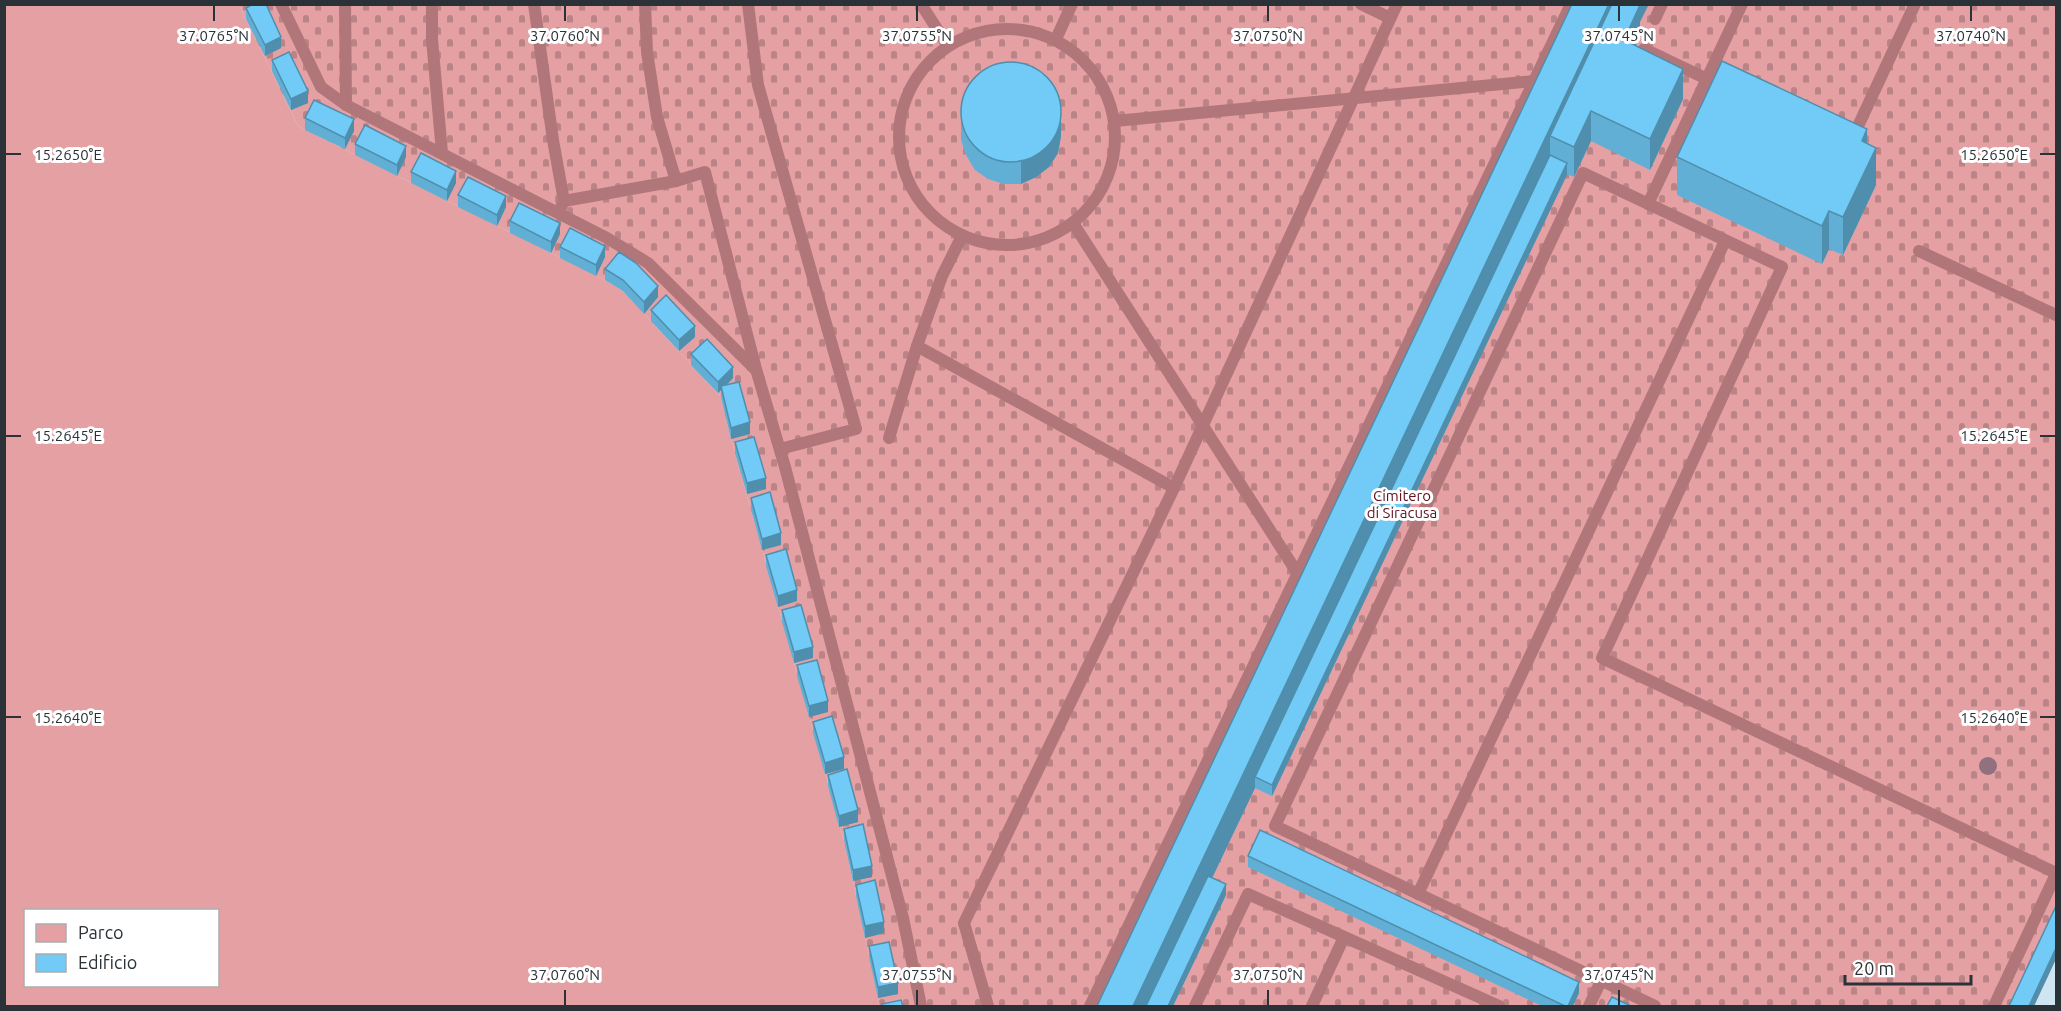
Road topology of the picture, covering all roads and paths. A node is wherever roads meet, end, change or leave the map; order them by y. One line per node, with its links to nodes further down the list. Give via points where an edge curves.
1 (281, 4): 24 (lane, via 321,87)
2 (345, 4): 24 (lane)
3 (432, 4): 27 (lane)
4 (534, 4): 29 (lane)
5 (645, 4): 28 (lane, via 647,52 657,117)
6 (748, 4): 41 (lane, via 758,85 855,429)
7 (921, 4): 18 (lane)
8 (1072, 4): 17 (lane)
9 (1361, 4): 15 (lane)
10 (1397, 4): 15 (lane)
11 (1571, 4): 21 (lane)
12 (1662, 4): 16 (lane)
13 (1742, 4): 20 (lane)
14 (1915, 4): 26 (lane, via 1848,146)
15 (1390, 18): 23 (lane)
16 (1655, 19)
17 (1056, 39): 18 (lane, via 1029,30 1001,28 974,33); 25 (lane, via 1095,72 1108,95)
18 (948, 46): 33 (lane, via 925,65 909,91 900,121 900,151 920,202)
19 (1644, 48): 20 (lane)
20 (1707, 79): 22 (lane); 30 (lane)
21 (1534, 81): 23 (lane); 43 (lane)
22 (1737, 93)
23 (1352, 98): 25 (lane); 39 (lane)
24 (346, 105): 27 (lane)
25 (1115, 121): 32 (lane, via 1113,158 1099,194)
26 (1838, 141)
27 (442, 153): 31 (lane)
28 (676, 181): 29 (lane); 38 (lane, via 705,172)
29 (564, 201): 31 (lane)
30 (1648, 204): 34 (lane); 45 (lane, via 1583,173 1275,826)
31 (558, 213): 38 (lane, via 648,263)
32 (1073, 223): 33 (lane, via 1048,238 1019,245 990,244); 39 (lane)
33 (962, 236): 37 (lane, via 942,276)
34 (1725, 240): 44 (lane, via 1782,267 1602,658); 45 (lane)
35 (1919, 251): 36 (lane)
36 (2056, 315)
37 (917, 346): 40 (lane); 42 (lane)
38 (756, 369): 41 (lane)
39 (1203, 425): 42 (lane); 43 (lane)
40 (889, 438)
41 (780, 449): 48 (lane, via 903,918)
42 (1174, 488): 49 (lane, via 964,923)
43 (1298, 574): 50 (lane)
44 (2056, 873): 56 (lane)
45 (1418, 894): 47 (lane)
46 (1344, 937): 51 (lane, via 1248,894); 52 (lane); 53 (lane)
47 (1601, 981): 54 (lane); 55 (lane)
48 (921, 1006)
49 (988, 1006)
50 (1090, 1006)
51 (1195, 1006)
52 (1312, 1006)
53 (1499, 1006)
54 (1589, 1006)
55 (1655, 1006)
56 (1994, 1006)

